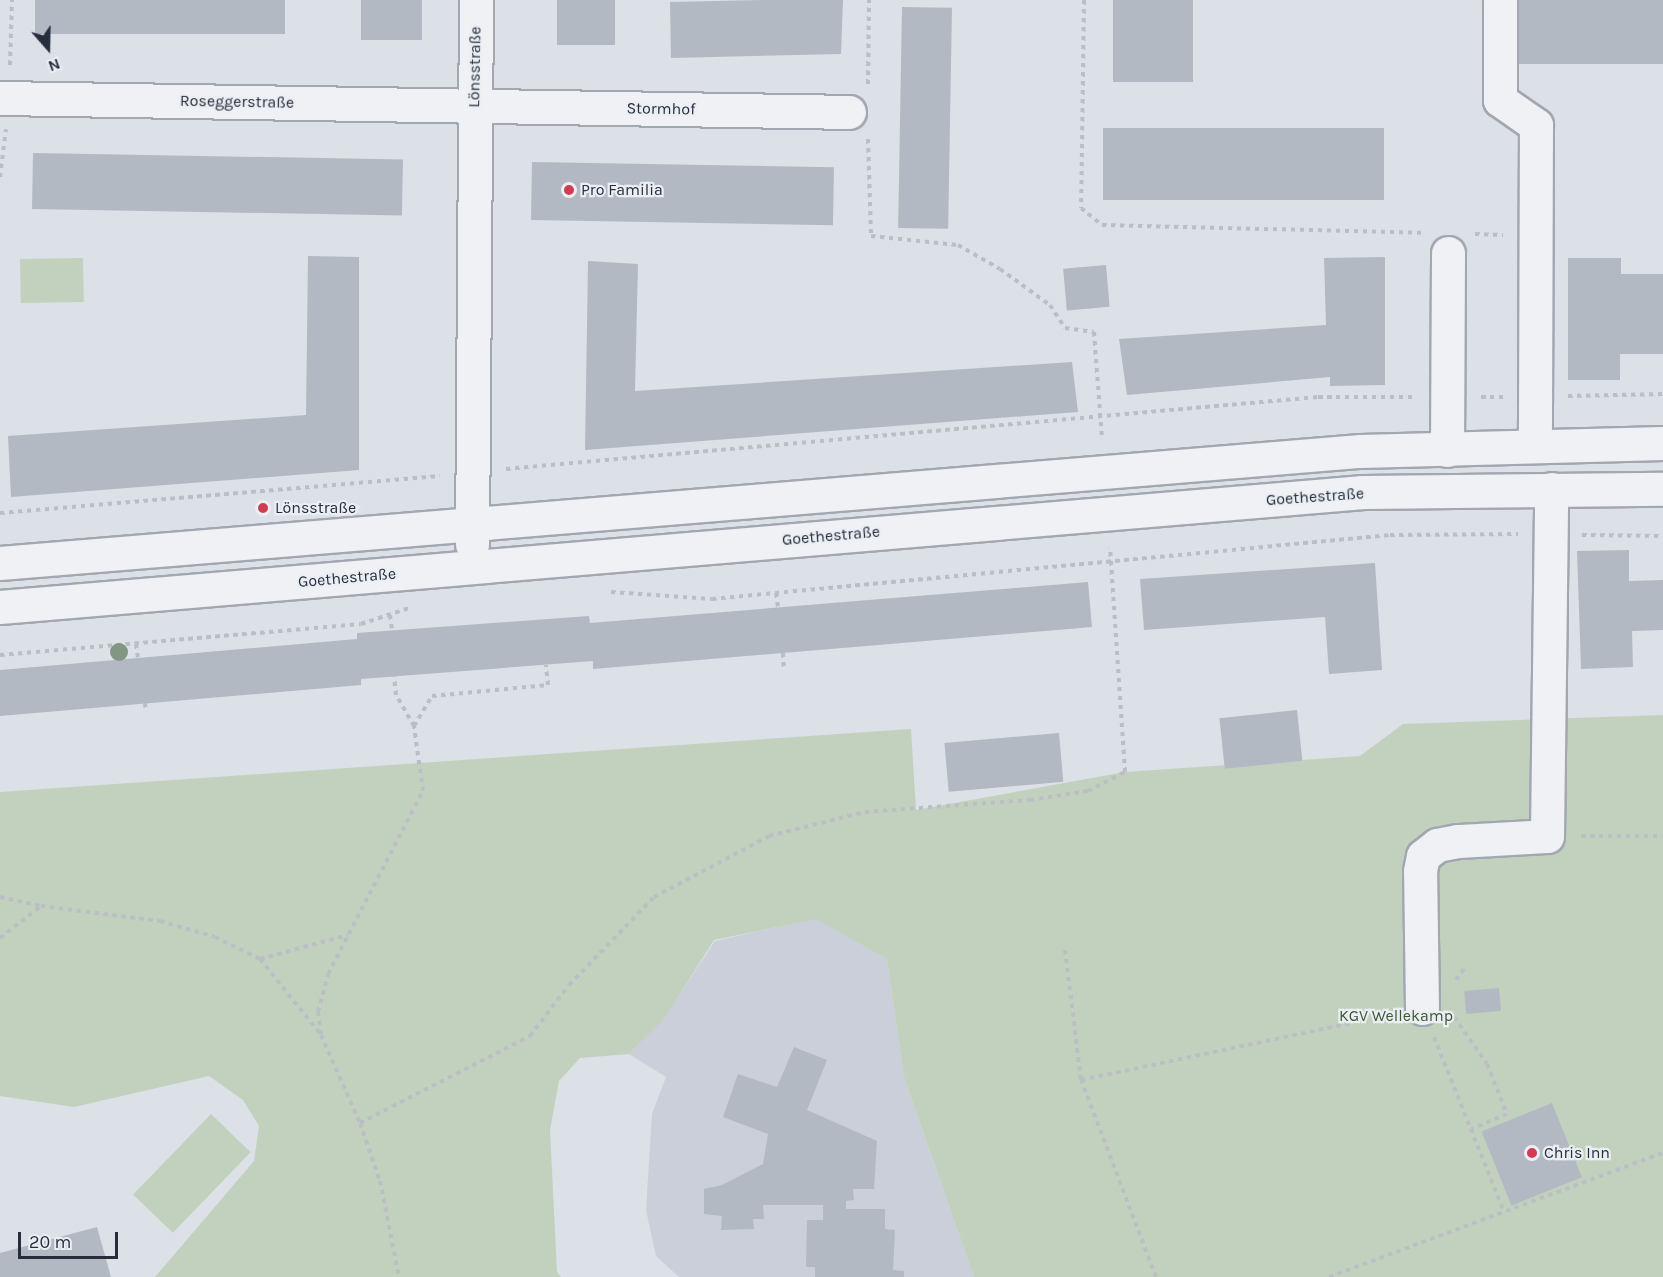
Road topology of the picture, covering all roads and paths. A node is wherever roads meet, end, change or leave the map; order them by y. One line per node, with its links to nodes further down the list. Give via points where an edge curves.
1 (476, 0): 6 (street, Lönsstraße)
2 (869, 0): 7 (path)
3 (1084, 0): 9 (path, via 1081,208 1102,225)
4 (1500, 0): 8 (street, via 1500,100 1536,125)
5 (0, 98): 6 (street, Roseggerstraße)
6 (474, 106): 7 (street, Stormhof); 18 (street, Lönsstraße)
7 (861, 113): 13 (path, via 871,236 958,244 1050,305 1065,328 1094,332)
8 (1537, 236): 9 (path); 12 (street)
9 (1448, 240): 11 (street)
10 (1663, 394): 12 (path)
11 (1449, 396): 12 (path); 13 (path, via 1318,398); 16 (street)
12 (1536, 396): 15 (street)
13 (1101, 417): 17 (path); 18 (path)
14 (1663, 443): 15 (street)
15 (1535, 446): 16 (street)
16 (1447, 450): 17 (street, via 1360,451)
17 (1105, 469): 23 (street)
18 (471, 473): 21 (path); 23 (street, Lönsstraße)
19 (1551, 489): 20 (street, Goethestraße); 22 (street, Goethestraße, via 1363,492); 24 (street)
20 (1663, 489)
21 (0, 513)
22 (1107, 513): 27 (path); 28 (street, Goethestraße)
23 (471, 524): 26 (street); 28 (street, Lönsstraße)
24 (1553, 534): 25 (path); 27 (path, via 1390,535); 46 (street)
25 (1663, 536)
26 (0, 563)
27 (1111, 563): 30 (path); 57 (path, via 1125,772 1088,790 1030,800 865,812 769,836 654,897 569,985 530,1036)
28 (474, 567): 31 (street, Goethestraße)
29 (604, 592): 30 (path, via 712,599)
30 (776, 593): 33 (path)
31 (0, 607)
32 (412, 608): 34 (path)
33 (778, 608)
34 (390, 615): 35 (path); 36 (path, via 361,624)
35 (392, 630)
36 (135, 644): 38 (path); 39 (path)
37 (783, 653): 41 (path)
38 (0, 655)
39 (138, 658)
40 (546, 665): 45 (path, via 548,685 432,696)
41 (784, 671)
42 (394, 676): 45 (path, via 396,695)
43 (145, 704): 44 (path)
44 (146, 712)
45 (414, 726): 50 (path, via 423,791)
46 (1547, 836): 47 (path); 54 (street, via 1458,841 1437,845 1423,856 1420,871)
47 (1663, 836)
48 (0, 897): 49 (path)
49 (41, 906): 51 (path); 53 (path, via 160,921 215,937)
50 (349, 935): 53 (path); 55 (path, via 328,974 318,1012)
51 (0, 938)
52 (1065, 950): 56 (path)
53 (260, 959): 55 (path)
54 (1424, 1013): 56 (path); 58 (path); 58 (path, via 1457,1017 1487,1064 1507,1114)
55 (321, 1035): 57 (path)
56 (1081, 1080): 62 (path)
57 (360, 1123): 61 (path, via 380,1181)
58 (1471, 1129): 60 (path)
59 (1663, 1153): 60 (path)
60 (1504, 1212): 63 (path)
61 (399, 1277)
62 (1156, 1277)
63 (1329, 1277)

